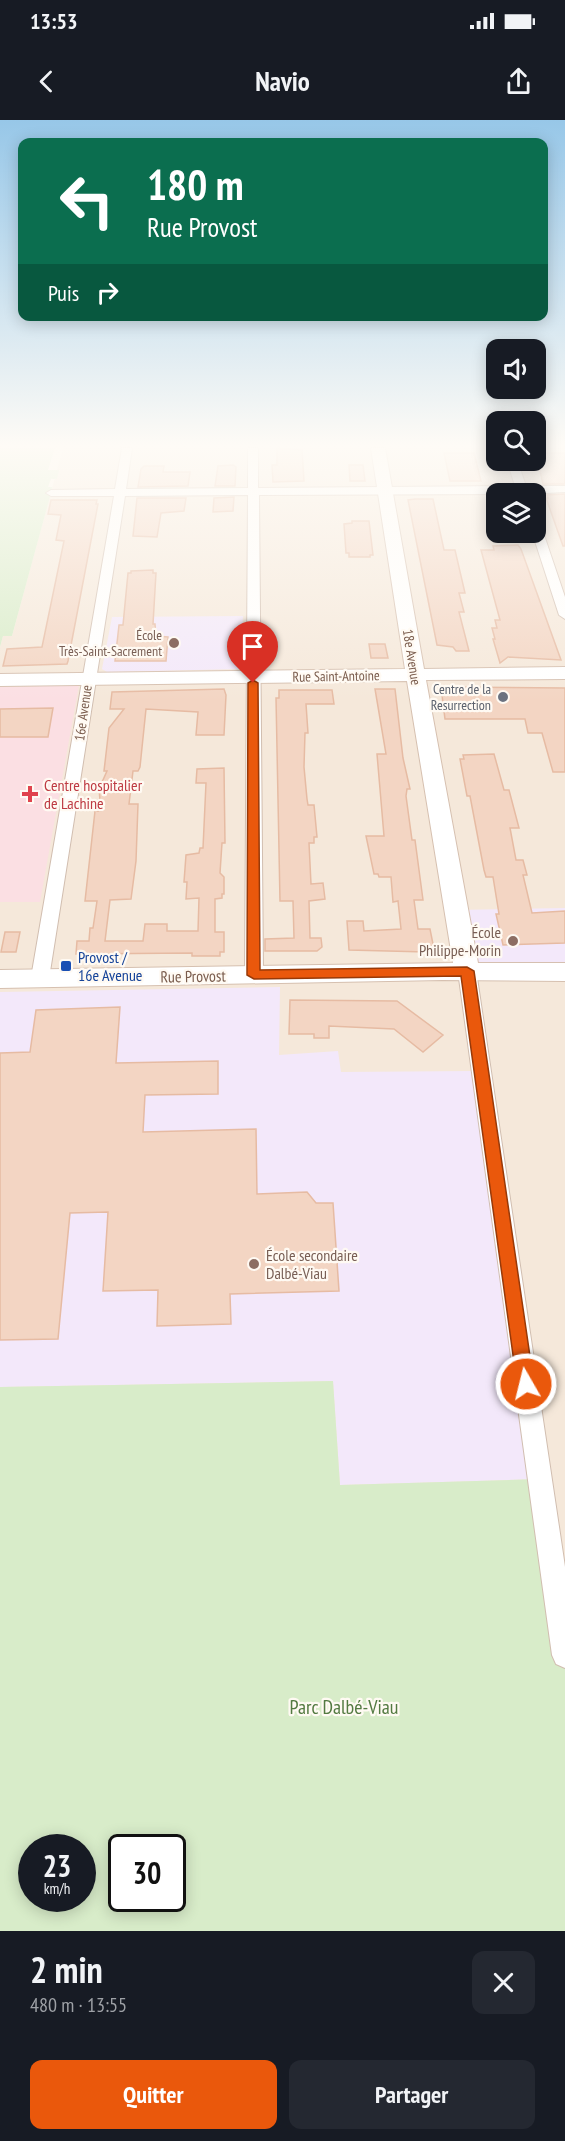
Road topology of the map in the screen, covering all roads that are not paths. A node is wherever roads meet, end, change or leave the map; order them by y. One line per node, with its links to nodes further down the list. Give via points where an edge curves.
1 (113, 533): 9 (street, 16e Avenue)
2 (254, 533): 8 (street)
3 (393, 533): 7 (street, 18e Avenue)
4 (541, 543): 5 (street)
5 (565, 615)
6 (565, 673): 7 (street, Rue Saint-Antoine)
7 (415, 674): 8 (street, Rue Saint-Antoine); 11 (street, 18e Avenue)
8 (253, 677): 9 (street, Rue Saint-Antoine); 13 (street)
9 (88, 678): 10 (street, Rue Saint-Antoine); 14 (street, 16e Avenue)
10 (0, 680)
11 (467, 971): 12 (street, Rue Provost); 13 (street, Rue Provost); 16 (street)
12 (565, 972)
13 (254, 975): 14 (street, Rue Provost)
14 (40, 978): 15 (street, Rue Provost)
15 (0, 979)
16 (565, 1655)

